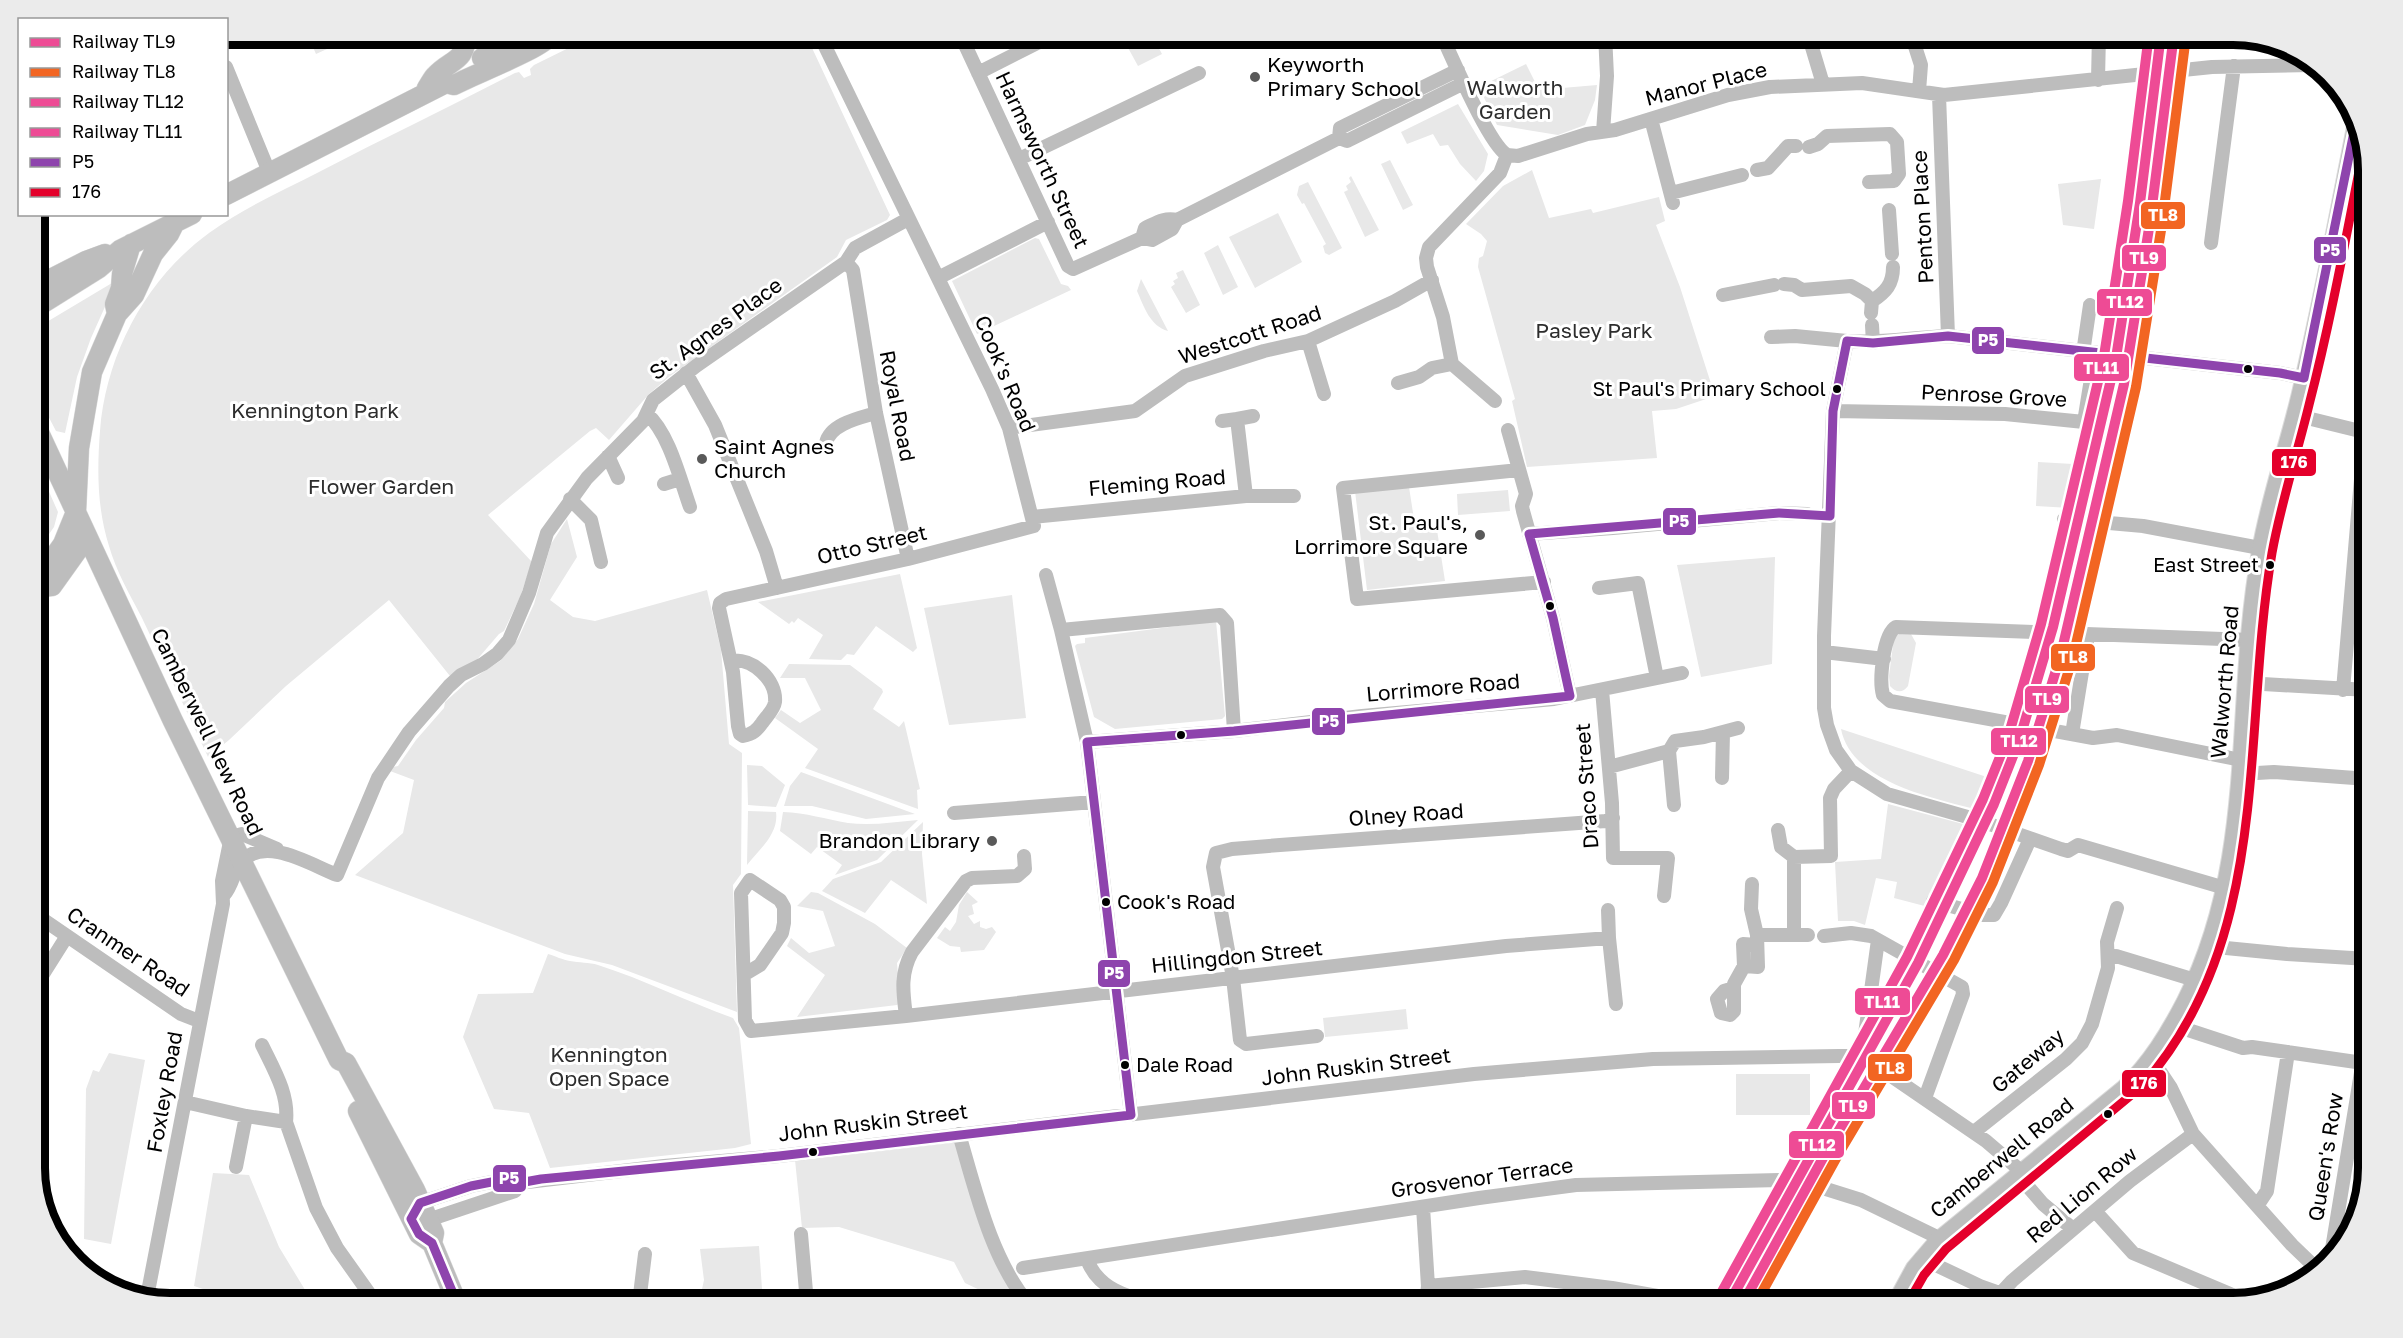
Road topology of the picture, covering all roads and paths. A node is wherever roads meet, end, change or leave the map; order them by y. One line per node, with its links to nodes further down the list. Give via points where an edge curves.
1 (465, 45): 23 (highway, via 458,59 436,74)
2 (524, 45): 11 (highway)
3 (825, 45): 38 (street, Cook's Road)
4 (965, 45): 17 (street, Harmsworth Street)
5 (1033, 45): 17 (street)
6 (1446, 45): 14 (street)
7 (1608, 45): 26 (street)
8 (1811, 45): 21 (street)
9 (1915, 45): 22 (street, via 1921,64)
10 (2099, 45): 19 (street)
11 (497, 49): 23 (highway, via 453,85 446,83)
12 (2301, 65): 13 (street, Manor Place)
13 (2234, 66): 15 (street, Manor Place); 41 (street)
14 (1458, 70): 20 (street); 28 (street, via 1340,128)
15 (2176, 71): 19 (street, Manor Place); 58 (street)
16 (228, 73): 32 (street)
17 (978, 73): 30 (street, Harmsworth Street)
18 (1199, 73): 30 (street)
19 (2098, 80): 24 (street, Manor Place)
20 (1464, 83): 28 (street, via 1347,141); 29 (street, via 1496,143)
21 (1823, 84): 22 (street, Manor Place, via 1862,83); 25 (street, Manor Place, via 1740,93)
22 (1919, 91): 24 (street, Manor Place)
23 (424, 93): 32 (highway)
24 (1939, 95): 52 (street, Penton Place)
25 (1651, 119): 26 (street, Manor Place); 33 (street, via 1672,198)
26 (1603, 132): 29 (street, Manor Place, via 1518,156)
27 (2353, 135): 61 (main road, Walworth Road)
28 (1339, 138): 39 (street, Harmsworth Street, via 1177,220 1167,218 1145,228 1142,237 1073,269 1068,266)
29 (1507, 155): 45 (street, via 1500,172 1429,248 1426,258)
30 (1019, 159): 39 (street, Harmsworth Street)
31 (1757, 170): 34 (street, via 1768,168 1788,146 1818,144 1827,136 1890,134 1897,142 1899,174 1894,181)
32 (269, 172): 35 (highway)
33 (1742, 175)
34 (1869, 182)
35 (228, 194)
36 (1889, 210): 50 (street, via 1893,280)
37 (189, 216): 40 (highway)
38 (908, 219): 43 (street, St. Agnes Place, via 855,248); 44 (street, Cook's Road)
39 (1048, 222): 44 (street)
40 (174, 225): 42 (highway); 51 (highway, via 153,254 134,295)
41 (2211, 243)
42 (126, 248): 46 (highway, via 86,261); 48 (highway); 51 (highway, via 114,305)
43 (846, 262): 60 (street, St. Agnes Place); 66 (street, Royal Road, via 853,270)
44 (938, 278): 72 (street, Cook's Road)
45 (1432, 280): 54 (street, Westcott Road); 59 (street)
46 (45, 282)
47 (1723, 295): 50 (street, via 1779,284 1802,290 1851,286 1865,294)
48 (45, 302)
49 (2090, 305): 57 (street)
50 (1872, 313): 56 (street)
51 (117, 314): 86 (highway, via 86,394)
52 (1948, 336): 56 (street); 57 (street)
53 (1771, 337): 55 (street)
54 (1308, 341): 63 (street); 72 (street, Westcott Road, via 1185,376 1135,411)
55 (1847, 341): 56 (street); 65 (street)
56 (1873, 343)
57 (2089, 353): 58 (street); 65 (street, Penrose Grove, via 2084,422)
58 (2136, 359): 61 (street)
59 (1452, 364): 62 (street); 64 (street)
60 (686, 373): 67 (street, St. Agnes Place, via 653,400); 100 (street, via 712,418 766,550)
61 (2304, 378): 68 (main road, Walworth Road)
62 (1398, 383)
63 (1324, 394)
64 (1495, 401)
65 (1833, 411): 105 (street)
66 (876, 413): 75 (street, via 833,429); 94 (street, Royal Road)
67 (647, 414): 77 (street, St. Agnes Place); 80 (street, via 656,424)
68 (2295, 415): 74 (street); 93 (main road, Walworth Road)
69 (1253, 416): 70 (street)
70 (1237, 419): 71 (street); 82 (street, Fleming Road)
71 (1222, 421)
72 (1009, 428): 89 (street, Cook's Road)
73 (1508, 430): 78 (street)
74 (2358, 435)
75 (826, 443)
76 (45, 445): 86 (highway, Camberwell New Road)
77 (608, 456): 79 (street); 84 (street, St. Agnes Place)
78 (1519, 470): 90 (street, via 1526,494 1522,506); 98 (street, via 1343,488 1357,599)
79 (618, 478)
80 (680, 479): 81 (street); 85 (street)
81 (664, 484)
82 (1246, 496): 83 (street); 89 (street, Fleming Road, via 1107,508)
83 (1294, 496)
84 (570, 499): 95 (street, via 591,520); 133 (street, St. Agnes Place, via 547,533 530,593 509,640 497,654 449,686 409,732 382,771 337,875)
85 (690, 507)
86 (76, 512): 91 (highway, Camberwell New Road); 96 (highway, via 63,544)
87 (1807, 513): 90 (street)
88 (2064, 519): 93 (street, via 2143,526)
89 (1033, 521): 94 (street, Otto Street)
90 (1529, 534): 98 (street)
91 (87, 537): 99 (highway, via 52,586); 131 (highway, Camberwell New Road)
92 (2358, 537): 112 (street)
93 (2260, 548): 104 (main road, Walworth Road)
94 (908, 560): 100 (street, Otto Street)
95 (601, 562)
96 (45, 570)
97 (1046, 575): 102 (street)
98 (1544, 582): 114 (street)
99 (45, 588)
100 (777, 588): 107 (street, Otto Street, via 720,603)
101 (1599, 588): 109 (street, via 1638,583)
102 (1061, 630): 116 (street, via 1220,615 1227,623); 119 (street)
103 (2088, 635): 104 (street); 106 (street, via 1896,627 1888,634); 118 (street)
104 (2250, 640): 110 (main road, Walworth Road)
105 (1824, 652): 106 (street); 123 (street, via 1827,725 1836,750)
106 (1884, 659): 118 (street, via 1882,692 1890,700)
107 (731, 661): 107 (street, via 738,726 743,736 756,731 775,702 763,672 744,660)
108 (1682, 673): 109 (street, Lorrimore Road)
109 (1657, 678): 111 (street, Lorrimore Road)
110 (2246, 683): 112 (street); 122 (main road, Walworth Road)
111 (1602, 690): 114 (street, Lorrimore Road); 121 (street, Draco Street)
112 (2343, 690): 113 (street)
113 (2358, 690)
114 (1570, 696): 116 (street, Lorrimore Road)
115 (1738, 728): 117 (street)
116 (1234, 731): 119 (street, Lorrimore Road)
117 (1723, 732): 120 (street, via 1675,741); 124 (street)
118 (2072, 734): 122 (street, via 2095,738 2112,735)
119 (1087, 742): 126 (street)
120 (1669, 751): 121 (street); 127 (street)
121 (1609, 767): 129 (street, Draco Street)
122 (2241, 767): 125 (street); 138 (main road, Walworth Road)
123 (1851, 771): 132 (street, via 1896,797); 135 (street, via 1830,798 1831,856)
124 (1722, 778)
125 (2358, 778)
126 (1094, 802): 128 (street); 158 (street)
127 (1674, 805)
128 (954, 813)
129 (1613, 818): 140 (street, Draco Street, via 1613,858 1668,858); 155 (street, Olney Road, via 1216,853 1214,867)
130 (1778, 830): 135 (street, via 1781,847)
131 (231, 837): 133 (street, via 242,834); 136 (highway, Camberwell New Road); 139 (street, Foxley Road, via 222,877)
132 (2030, 839): 138 (street, via 2068,852 2078,845); 141 (street, via 1994,915)
133 (280, 852): 136 (street, via 262,851)
134 (1024, 856): 160 (street, via 1025,869 1017,876 966,881 912,952 902,978)
135 (1794, 857): 148 (street, via 1801,935)
136 (242, 861): 139 (street, Foxley Road); 184 (highway, Camberwell New Road, via 339,1060 338,1066)
137 (1752, 884): 148 (street, via 1751,909)
138 (2226, 888): 150 (main road, Walworth Road)
139 (224, 895): 161 (street, Foxley Road)
140 (1664, 896)
141 (1933, 901)
142 (2117, 908): 175 (street, Gateway, via 2107,942 2108,968 2082,1044)
143 (1608, 910): 147 (street)
144 (45, 921): 145 (street, Cranmer Road)
145 (67, 936): 153 (street); 161 (street, Cranmer Road, via 181,1014)
146 (1824, 936): 149 (street, via 1861,934)
147 (1609, 938): 155 (street, Hillingdon Street); 159 (street)
148 (1757, 940): 157 (street, via 1758,967 1744,966)
149 (1878, 940): 166 (street); 170 (street, via 1956,982 1963,991)
150 (2209, 944): 152 (street); 156 (main road, Walworth Road)
151 (2116, 956): 156 (street)
152 (2358, 958)
153 (45, 971)
154 (745, 974): 154 (street, Hillingdon Street, via 760,965 782,933 784,923 780,900 750,880 741,893); 160 (street, Hillingdon Street, via 745,1020 751,1031)
155 (1233, 978): 158 (street, Hillingdon Street); 163 (street, via 1240,1040 1246,1044)
156 (2196, 978): 162 (main road, Walworth Road)
157 (1734, 988)
158 (1116, 992): 160 (street, Hillingdon Street); 172 (street)
159 (1616, 1004)
160 (906, 1016)
161 (199, 1021): 171 (street, Foxley Road)
162 (2173, 1025): 165 (street, via 2243,1048); 167 (main road, Walworth Road)
163 (1317, 1036)
164 (262, 1045): 174 (street, via 283,1090 288,1107)
165 (2288, 1052): 168 (street); 181 (street, via 2267,1191)
166 (1862, 1056): 170 (street); 172 (street, John Ruskin Street, via 1629,1061 1474,1074)
167 (2151, 1058): 177 (street); 179 (main road, Camberwell Road, via 2124,1088)
168 (2358, 1061)
169 (2358, 1092): 188 (street, Queen's Row)
170 (1925, 1098): 175 (street)
171 (185, 1102): 173 (street); 195 (street, Foxley Road)
172 (1131, 1115): 176 (street, John Ruskin Street)
173 (246, 1116): 174 (street); 178 (street)
174 (286, 1122): 196 (street, via 316,1208 337,1248)
175 (1974, 1132): 179 (street)
176 (959, 1134): 180 (street, John Ruskin Street); 200 (street, via 989,1227)
177 (2193, 1134): 181 (street); 183 (street, Red Lion Row)
178 (236, 1167)
179 (2019, 1172): 185 (street, via 2043,1204); 187 (main road, Camberwell Road)
180 (519, 1183): 184 (street, John Ruskin Street, via 515,1191); 184 (street, John Ruskin Street, via 512,1178 443,1194)
181 (2257, 1206): 192 (street)
182 (1423, 1207): 187 (street, Grosvenor Terrace, via 1576,1185 1779,1180 1810,1184 1861,1200); 191 (street, Grosvenor Terrace); 194 (street)
183 (2095, 1211): 185 (street, Red Lion Row); 206 (street, via 2133,1253)
184 (420, 1214): 197 (highway, Camberwell New Road, via 419,1234 432,1243)
185 (2073, 1228): 205 (street, Red Lion Row)
186 (801, 1234): 199 (street)
187 (1938, 1240): 190 (main road, Camberwell Road)
188 (2333, 1242)
189 (645, 1254): 198 (street)
190 (1921, 1258): 204 (main road, Camberwell Road); 205 (street)
191 (1087, 1259): 193 (street, Grosvenor Terrace); 201 (street, via 1098,1279)
192 (2312, 1264)
193 (1023, 1268)
194 (1428, 1286): 202 (street); 203 (street, via 1525,1278)
195 (148, 1291)
196 (368, 1293)
197 (453, 1293)
198 (640, 1293)
199 (806, 1293)
200 (1021, 1293)
201 (1120, 1293)
202 (1427, 1293)
203 (1612, 1293)
204 (1901, 1293)
205 (2001, 1293)
206 (2224, 1293)

